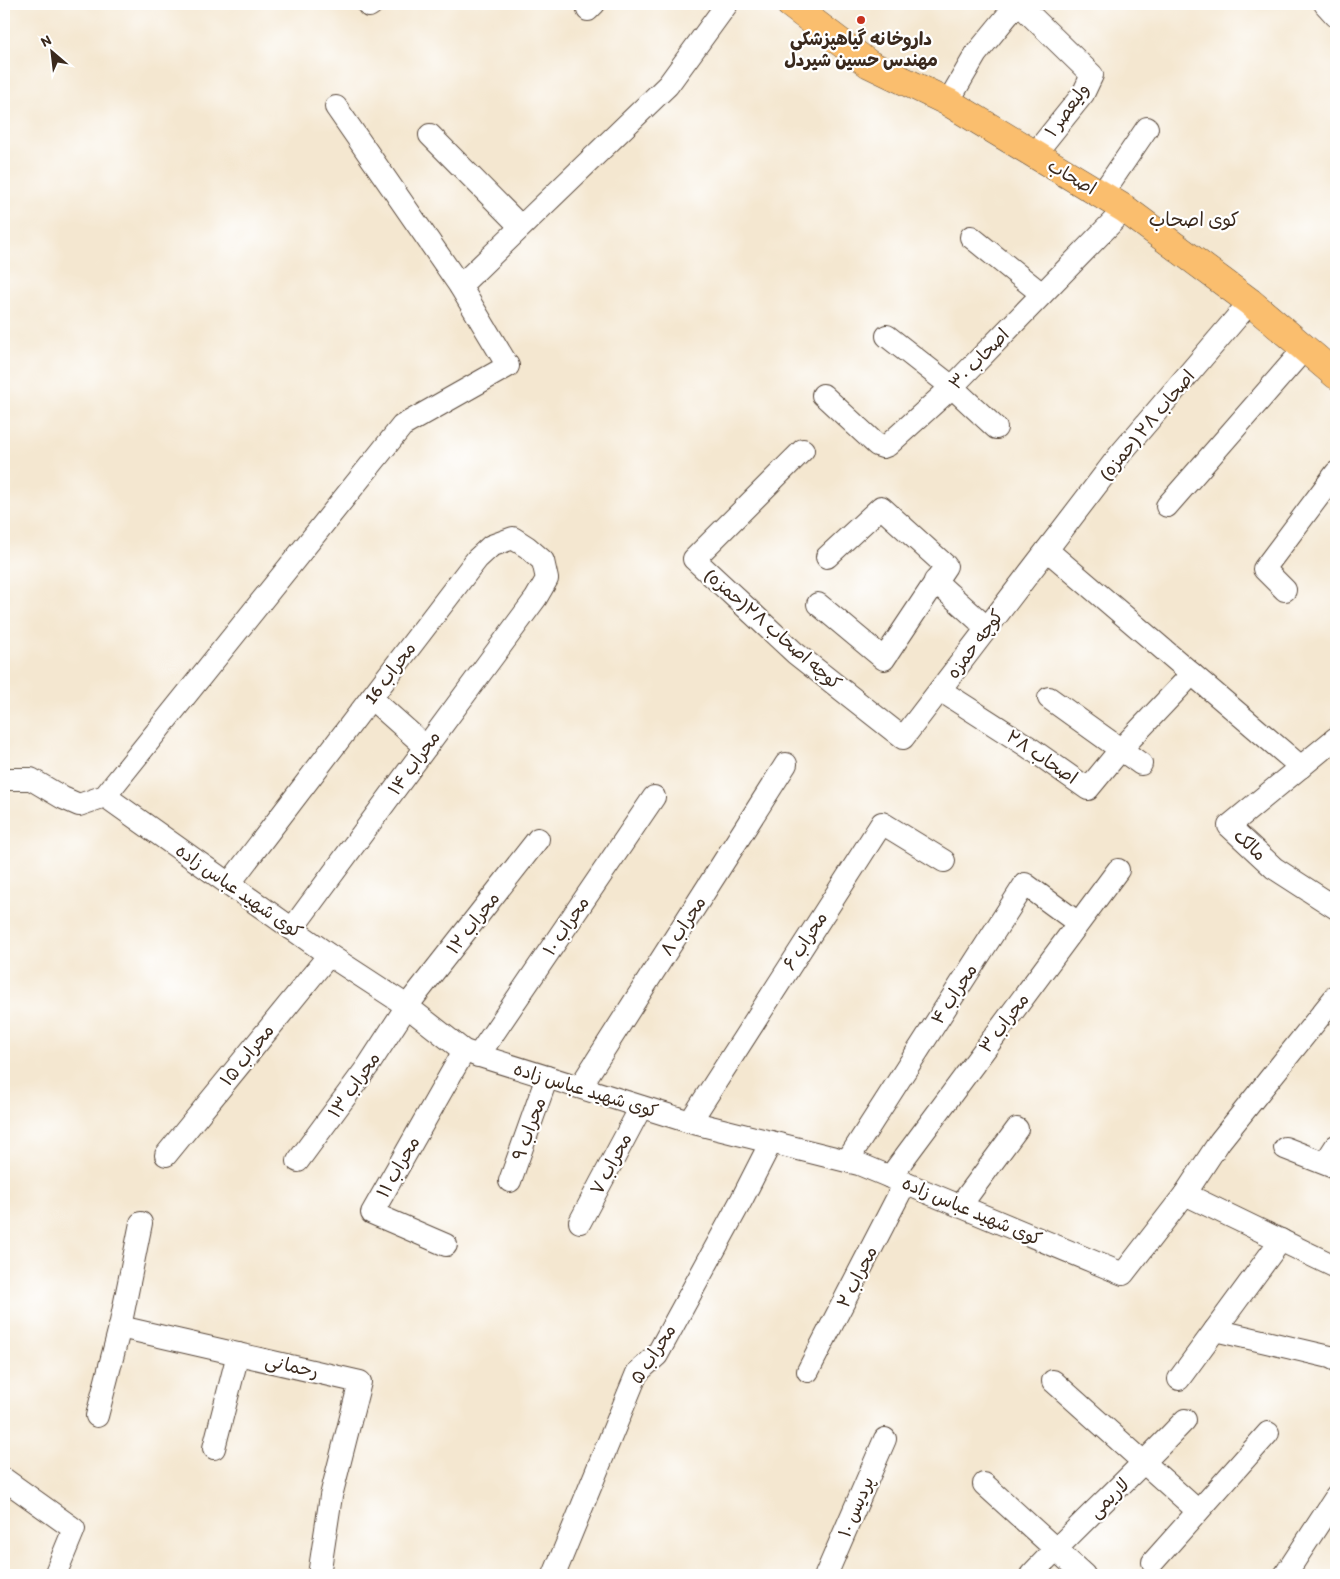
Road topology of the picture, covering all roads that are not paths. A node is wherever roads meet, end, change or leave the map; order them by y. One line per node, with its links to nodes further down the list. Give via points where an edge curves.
1 (727, 4): 13 (street, via 668,85)
2 (790, 4): 6 (main road, اصحاب, via 869,64)
3 (1018, 4): 6 (street, via 976,54); 10 (street, ولیعصر ۱, via 1092,75 1083,94)
4 (1325, 4): 5 (street)
5 (1336, 16)
6 (948, 102): 10 (main road, اصحاب)
7 (336, 107): 15 (street)
8 (1147, 128): 11 (street)
9 (430, 135): 13 (street)
10 (1034, 155): 11 (main road, اصحاب)
11 (1102, 194): 12 (main road, اصحاب)
12 (1125, 209): 16 (street, اصحاب ۳۰); 17 (main road, اصحاب)
13 (520, 226): 15 (street)
14 (971, 237): 16 (street)
15 (460, 286): 46 (street, via 508,366 402,426)
16 (1042, 294): 21 (street, اصحاب ۳۰)
17 (1250, 302): 19 (main road, اصحاب); 27 (street, اصحاب ۲۸ (حمزه), via 1121,453)
18 (887, 336): 21 (street)
19 (1305, 348): 20 (main road, اصحاب); 26 (street)
20 (1336, 375)
21 (952, 387): 22 (street, اصحاب ۳۰, via 883,447); 23 (street)
22 (823, 396)
23 (996, 428)
24 (803, 450): 38 (street, کوچه اصحاب ۲۸(حمزه), via 694,559 795,653)
25 (1336, 473): 30 (street, via 1264,569)
26 (1167, 506)
27 (1047, 550): 33 (street, کوچه حمزه); 34 (street)
28 (826, 557): 29 (street, via 881,507 946,566)
29 (935, 582): 32 (street, via 884,659); 33 (street)
30 (1285, 590)
31 (536, 598): 36 (street, محراب 16, via 547,579 543,561 513,538 492,546 477,560); 40 (street, محراب ۱۴)
32 (818, 604)
33 (987, 628): 35 (street, کوچه حمزه)
34 (1192, 674): 41 (street, اصحاب ۲۸); 44 (street)
35 (940, 690): 38 (street, کوچه حمزه); 41 (street, اصحاب ۲۸, via 1088,789)
36 (371, 698): 40 (street); 51 (street, محراب 16)
37 (1049, 698): 41 (street)
38 (903, 738)
39 (1336, 738): 44 (street, مالک)
40 (426, 747): 54 (street, محراب ۱۴)
41 (1121, 749): 43 (street)
42 (786, 764): 60 (street, محراب ۸)
43 (1141, 764)
44 (1301, 767): 52 (street, مالک, via 1229,826 1274,868)
45 (4, 779): 46 (street, via 31,779 79,805)
46 (105, 796): 51 (street, کوی شهید عباس زاده)
47 (654, 797): 58 (street, محراب ۱۰)
48 (538, 839): 57 (street, محراب ۱۲)
49 (944, 861): 62 (street, محراب ۶, via 882,823)
50 (1118, 870): 53 (street, محراب ۳)
51 (229, 884): 54 (street, کوی شهید عباس زاده)
52 (1336, 908)
53 (1078, 924): 69 (street, محراب ۴, via 1025,884); 70 (street, محراب ۳)
54 (292, 928): 55 (street, کوی شهید عباس زاده)
55 (329, 955): 57 (street, کوی شهید عباس زاده); 66 (street, محراب ۱۵)
56 (1336, 996): 72 (street, via 1220,1141)
57 (407, 1006): 58 (street, کوی شهید عباس زاده); 68 (street, محراب ۱۳, via 368,1066)
58 (471, 1054): 59 (street, کوی شهید عباس زاده); 77 (street, محراب ۱۱, via 372,1213)
59 (547, 1077): 60 (street, کوی شهید عباس زاده); 71 (street, محراب ۹)
60 (580, 1087): 61 (street, کوی شهید عباس زاده)
61 (641, 1106): 62 (street, کوی شهید عباس زاده); 74 (street, محراب ۷)
62 (690, 1122): 64 (street, کوی شهید عباس زاده)
63 (1017, 1129): 73 (street)
64 (771, 1142): 69 (street, کوی شهید عباس زاده); 100 (street, محراب ۵, via 657,1356 637,1373)
65 (1285, 1148): 67 (street)
66 (166, 1155)
67 (1333, 1159)
68 (298, 1161)
69 (847, 1161): 70 (street, کوی شهید عباس زاده)
70 (898, 1180): 73 (street, کوی شهید عباس زاده); 83 (street, محراب ۲)
71 (510, 1181)
72 (1185, 1194): 73 (street, کوی شهید عباس زاده, via 1123,1274); 76 (street)
73 (960, 1206)
74 (580, 1222)
75 (141, 1223): 79 (street)
76 (1281, 1240): 78 (street); 80 (street)
77 (446, 1245)
78 (1336, 1266)
79 (120, 1327): 81 (street, رحمانی); 86 (street)
80 (1215, 1330): 82 (street); 84 (street)
81 (238, 1354): 90 (street); 99 (street, رحمانی, via 360,1382 331,1496)
82 (1336, 1360)
83 (808, 1371)
84 (1179, 1379)
85 (1053, 1381): 91 (street)
86 (97, 1416)
87 (1185, 1420): 91 (street, لاریمی)
88 (1268, 1433): 95 (street)
89 (885, 1439): 101 (street, پردیس ۱۰)
90 (214, 1448)
91 (1145, 1463): 95 (street); 96 (street, لاریمی)
92 (4, 1479): 98 (street, via 74,1528)
93 (984, 1484): 96 (street)
94 (1336, 1497): 104 (street)
95 (1198, 1511): 97 (street)
96 (1056, 1548): 102 (street, لاریمی); 103 (street)
97 (1153, 1562)
98 (55, 1575)
99 (319, 1575)
100 (554, 1575)
101 (826, 1575)
102 (1032, 1575)
103 (1084, 1575)
104 (1285, 1575)

